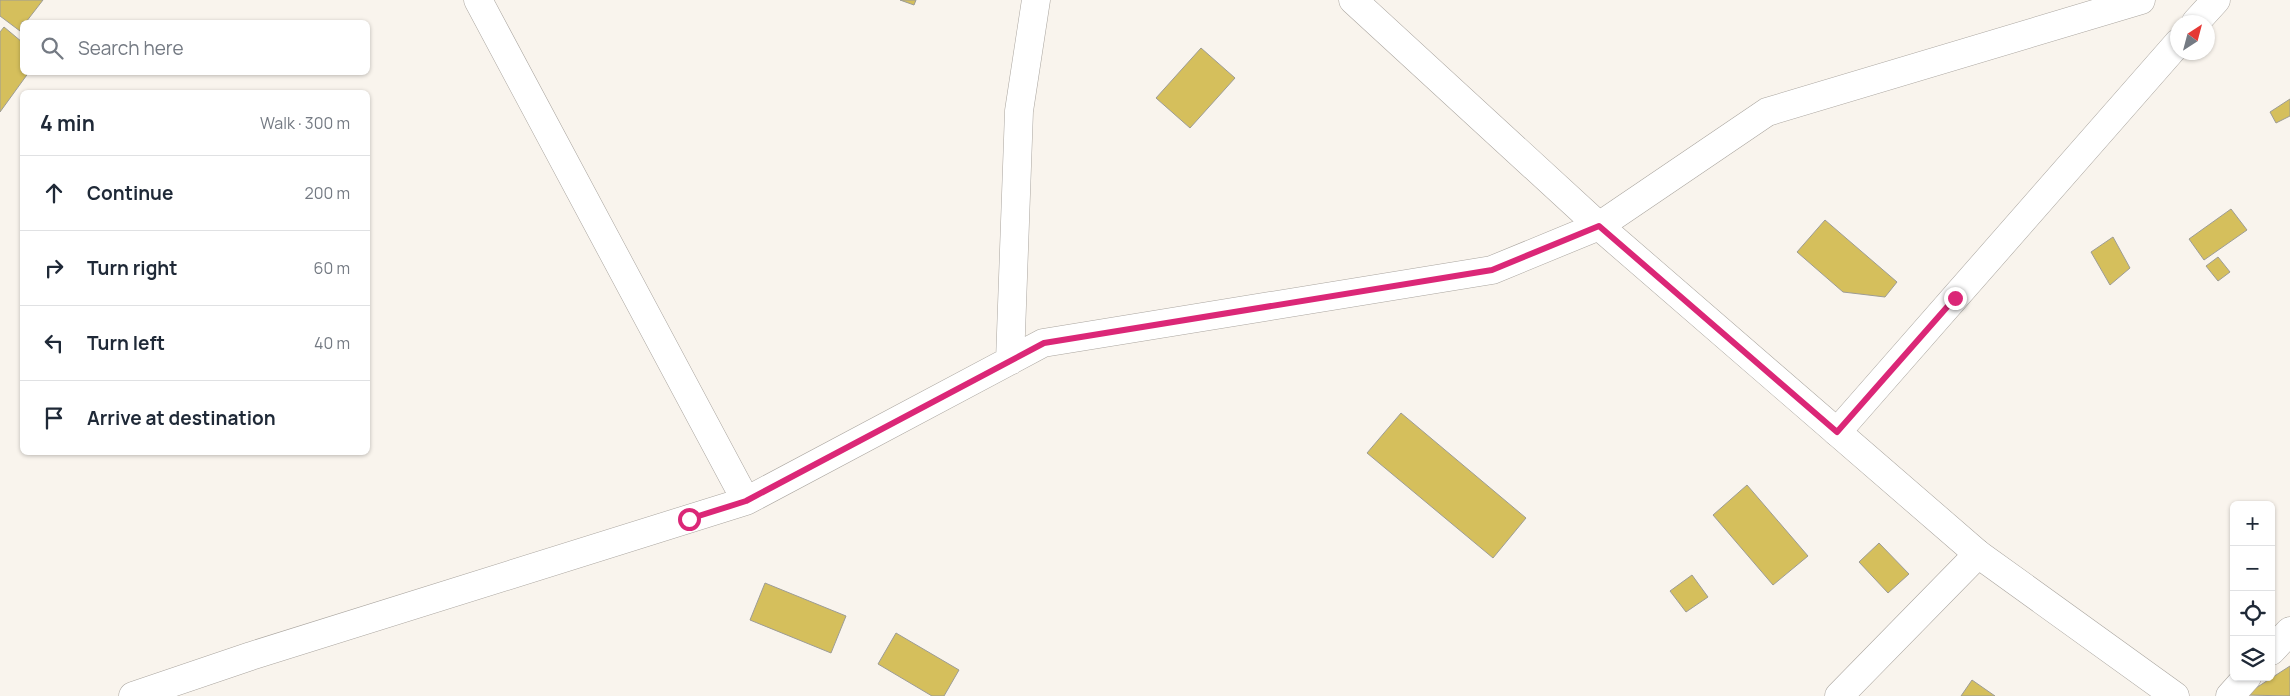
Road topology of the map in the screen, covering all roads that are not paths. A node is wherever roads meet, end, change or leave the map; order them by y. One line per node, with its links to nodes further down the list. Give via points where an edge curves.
1 (478, 0): 11 (street)
2 (1036, 0): 9 (street, via 1019,111)
3 (1353, 0): 8 (street)
4 (2141, 0): 8 (street, via 1768,112)
5 (2216, 0): 6 (street)
6 (2202, 15)
7 (2170, 53): 10 (street)
8 (1599, 226): 9 (street, via 1492,270 1044,343); 10 (street)
9 (1010, 361): 11 (street)
10 (1837, 432): 12 (street)
11 (746, 501): 16 (street)
12 (1978, 554): 17 (street); 18 (street)
13 (2290, 631): 14 (street)
14 (2275, 647)
15 (2244, 681): 19 (street)
16 (133, 696)
17 (1839, 696)
18 (2175, 696)
19 (2230, 696)

